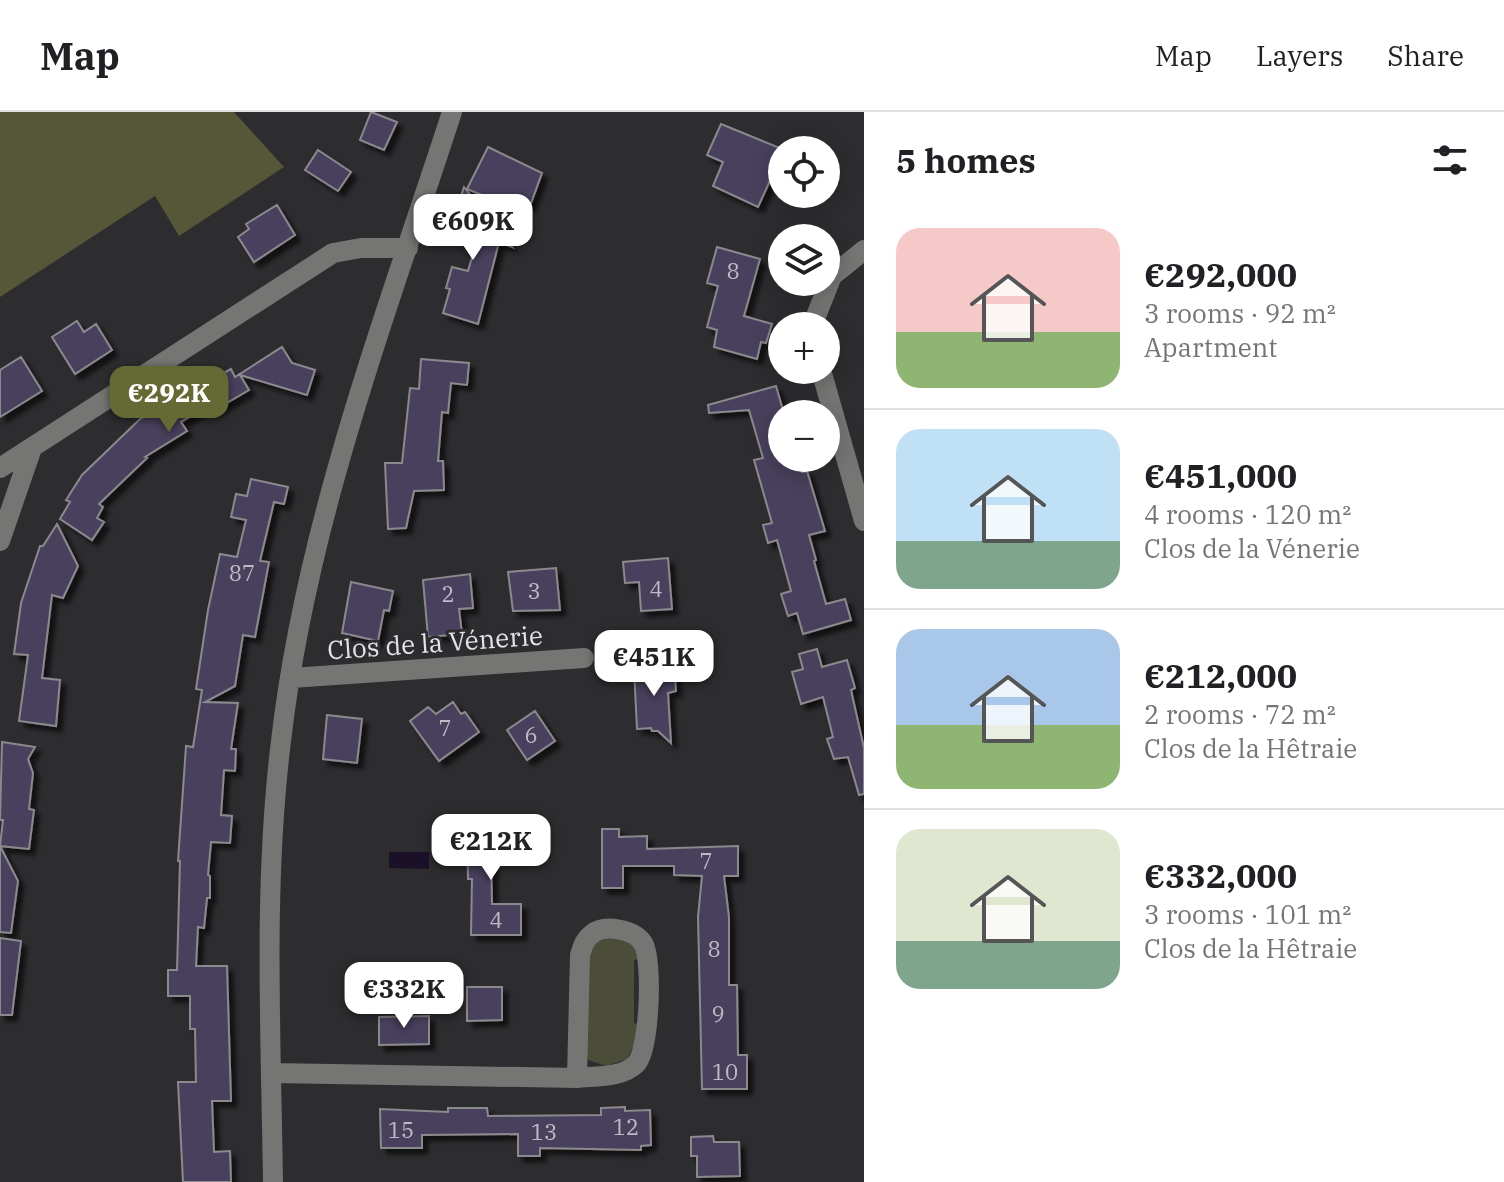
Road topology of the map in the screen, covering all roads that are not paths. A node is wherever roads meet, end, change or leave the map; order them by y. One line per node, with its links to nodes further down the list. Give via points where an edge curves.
1 (452, 112): 2 (street)
2 (408, 248): 6 (street, via 333,253); 11 (street, via 312,563)
3 (864, 250): 4 (street, via 832,276)
4 (818, 312)
5 (825, 384): 8 (street)
6 (32, 448): 7 (street); 9 (street)
7 (0, 468)
8 (864, 521)
9 (0, 541)
10 (584, 658): 11 (street, Clos de la Vénerie)
11 (291, 678): 12 (street, via 270,869)
12 (271, 1073): 13 (street); 14 (street)
13 (577, 1078): 13 (street, via 618,1074 636,1065 644,1050 648,954 642,940 629,932 595,931 584,941)
14 (273, 1182)

